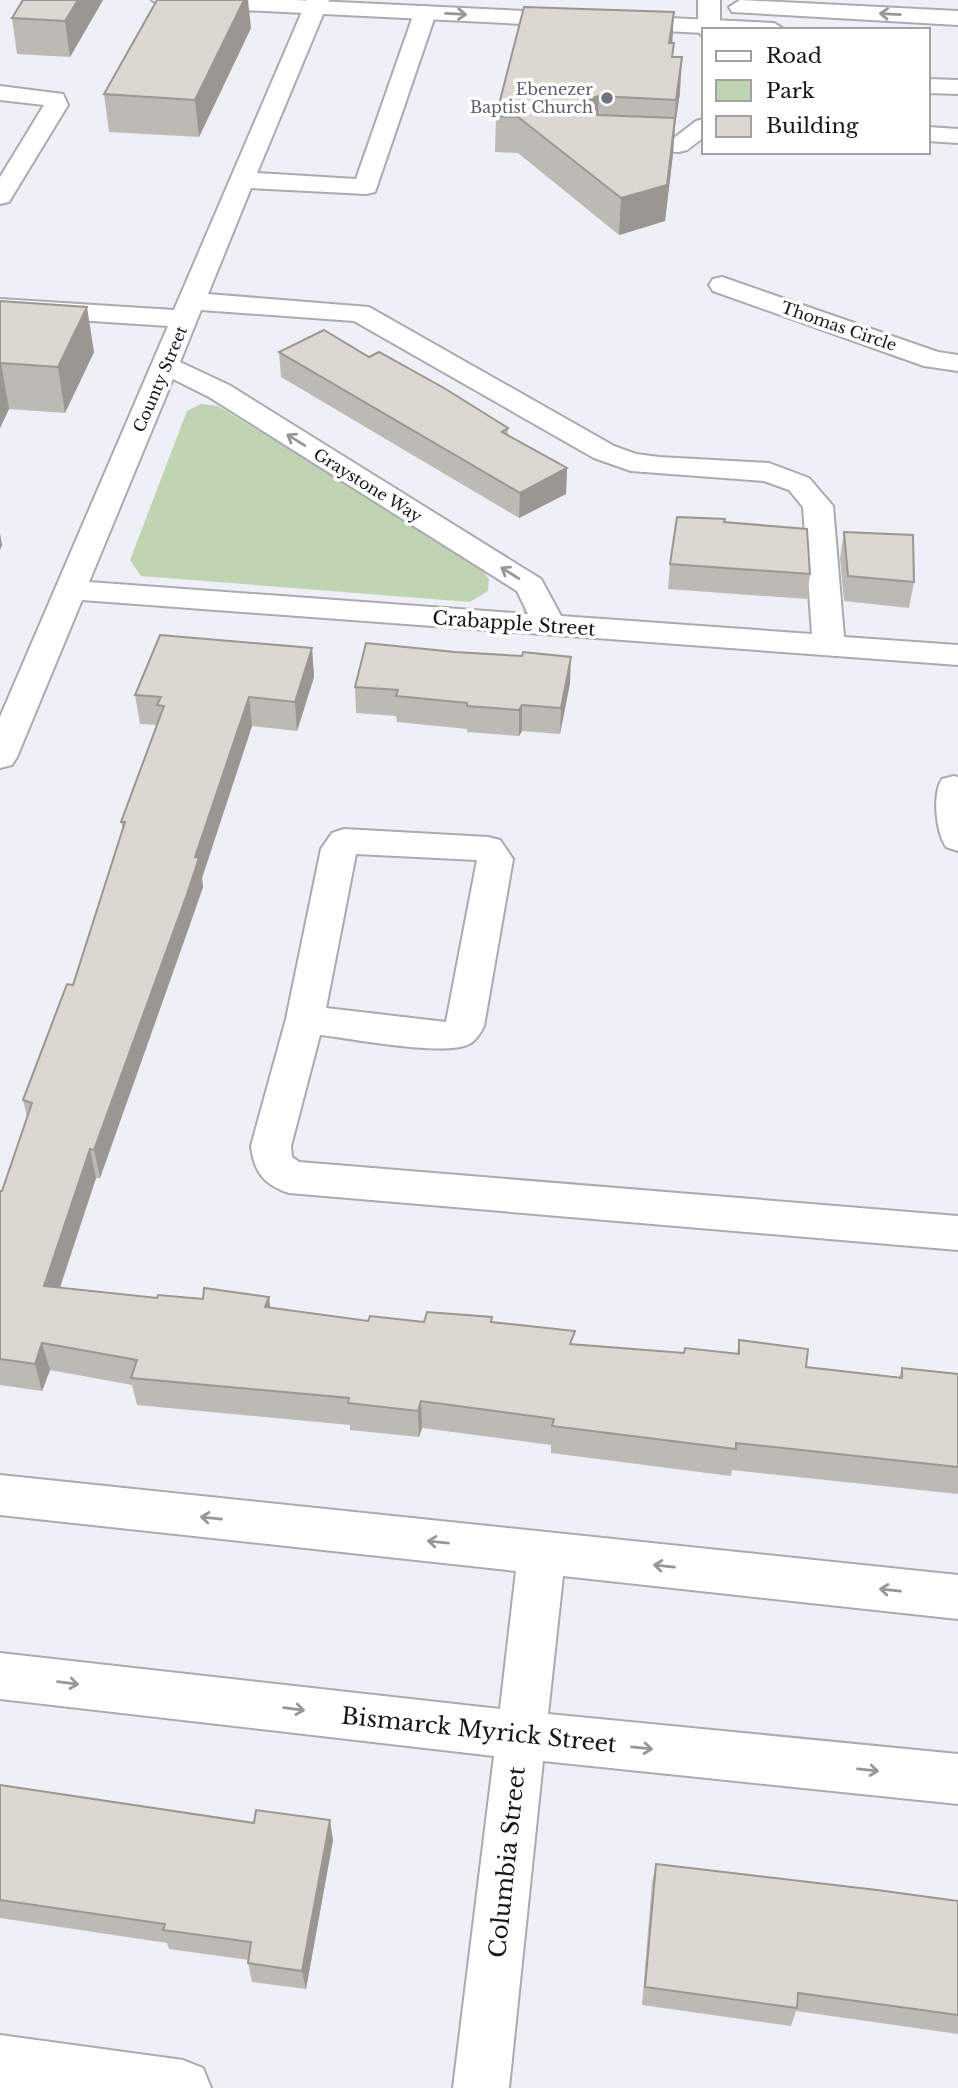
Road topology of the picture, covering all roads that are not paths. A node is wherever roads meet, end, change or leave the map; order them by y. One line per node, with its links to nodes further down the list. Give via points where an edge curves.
1 (163, 0): 3 (street)
2 (565, 0): 5 (street)
3 (316, 4): 4 (street); 17 (street, County Street)
4 (425, 13): 5 (street, one-way to 5); 17 (street, via 366,187)
5 (709, 16): 6 (street, one-way to 5); 7 (street)
6 (958, 18)
7 (765, 28)
8 (930, 37): 9 (street)
9 (958, 39)
10 (930, 86): 11 (street)
11 (958, 87)
12 (0, 93): 18 (street, via 44,95 55,99 56,105)
13 (702, 128): 16 (street, via 679,145)
14 (930, 134): 15 (street)
15 (958, 136)
16 (597, 141)
17 (243, 180): 21 (street, County Street)
18 (0, 197)
19 (722, 285): 22 (street, Thomas Circle, via 934,360)
20 (0, 307): 21 (street)
21 (189, 310): 23 (street, County Street); 26 (street, via 360,313 604,452 659,466 769,472 799,484 818,506)
22 (958, 363)
23 (165, 365): 24 (street, County Street); 25 (street, Graystone Way, one-way to 23, via 530,586 219,391)
24 (71, 590): 25 (street, Crabapple Street); 28 (street, County Street)
25 (550, 626): 26 (street, Crabapple Street)
26 (829, 646): 27 (street, Crabapple Street)
27 (958, 655)
28 (0, 757)
29 (954, 787): 30 (street)
30 (958, 839)
31 (305, 1018): 31 (street, via 344,841 488,849 495,859 465,1026 457,1034); 32 (street, via 271,1146 272,1164 289,1177)
32 (958, 1233)
33 (0, 1496): 34 (street, one-way to 33)
34 (542, 1553): 35 (street, one-way to 34); 37 (street, Columbia Street)
35 (958, 1597)
36 (0, 1676): 37 (street, Bismarck Myrick Street, one-way to 37)
37 (521, 1735): 38 (street, Bismarck Myrick Street, one-way to 38); 41 (street, Columbia Street)
38 (958, 1779)
39 (0, 2063): 40 (street)
40 (183, 2088)
41 (481, 2088)

